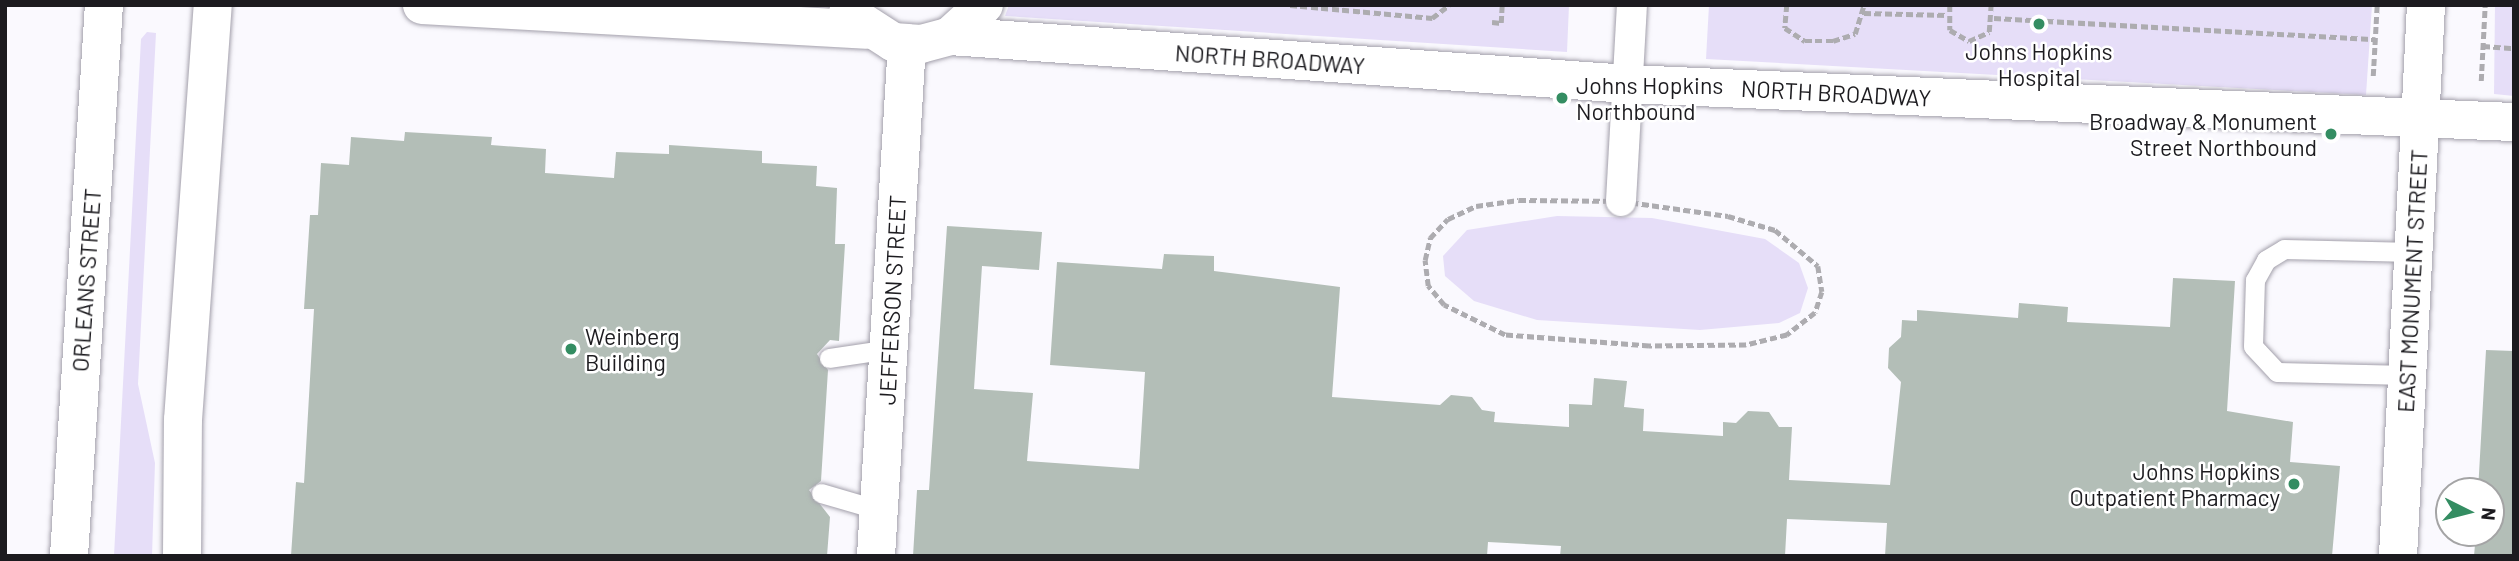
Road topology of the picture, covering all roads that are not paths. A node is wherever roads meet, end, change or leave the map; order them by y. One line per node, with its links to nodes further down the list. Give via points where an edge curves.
1 (104, 5): 20 (main road, ORLEANS STREET)
2 (213, 5): 21 (main road, via 183,420)
3 (422, 5): 7 (main road)
4 (984, 5): 8 (main road)
5 (1632, 5): 10 (street)
6 (2426, 5): 11 (main road, EAST MONUMENT STREET)
7 (854, 18): 9 (main road)
8 (950, 36): 9 (main road, NORTH BROADWAY); 10 (main road, NORTH BROADWAY)
9 (907, 44): 15 (main road, JEFFERSON STREET)
10 (1628, 84): 11 (main road, NORTH BROADWAY); 13 (street)
11 (2421, 119): 12 (main road, NORTH BROADWAY); 14 (main road, EAST MONUMENT STREET)
12 (2514, 122)
13 (1621, 201)
14 (2414, 252): 17 (main road, EAST MONUMENT STREET); 17 (lane, via 2284,249 2266,260 2255,280 2253,346 2277,372)
15 (889, 349): 16 (lane); 19 (main road, JEFFERSON STREET)
16 (829, 358)
17 (2407, 375): 23 (main road, EAST MONUMENT STREET)
18 (821, 493): 19 (lane)
19 (879, 510): 22 (main road, JEFFERSON STREET)
20 (69, 556)
21 (182, 556)
22 (876, 556)
23 (2398, 556)

